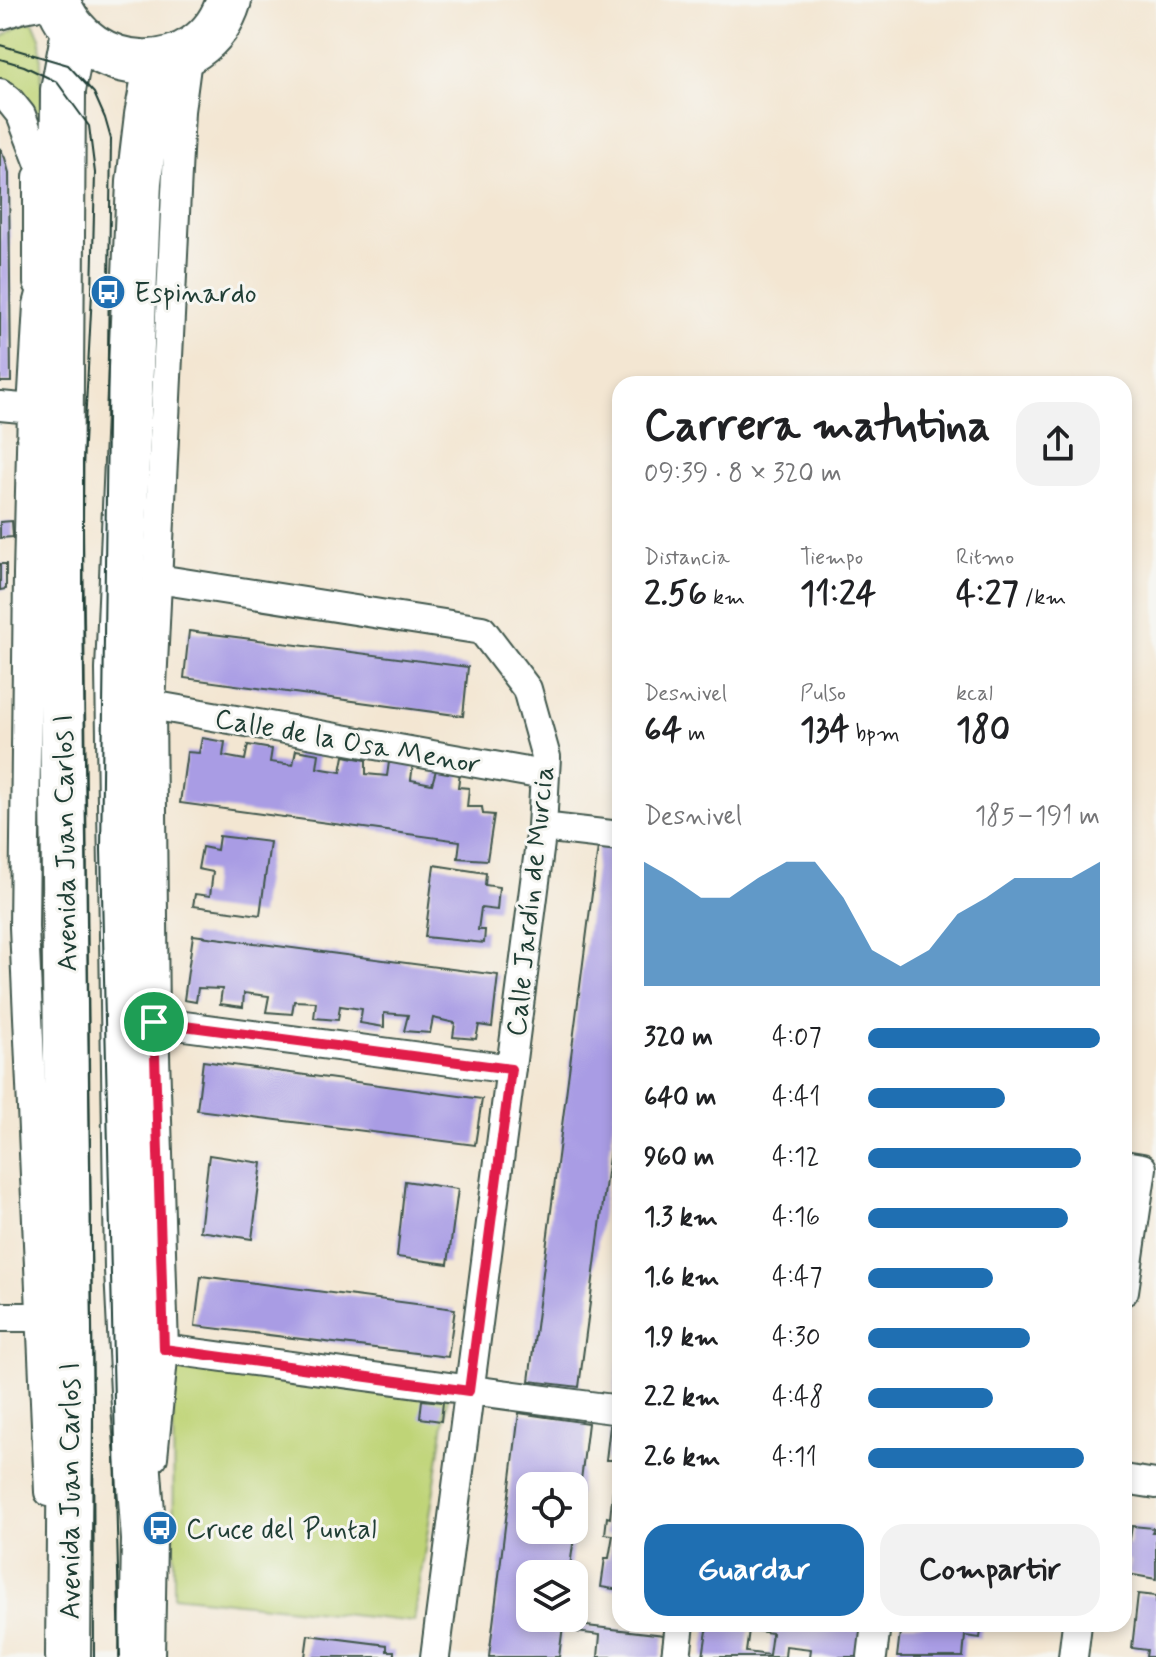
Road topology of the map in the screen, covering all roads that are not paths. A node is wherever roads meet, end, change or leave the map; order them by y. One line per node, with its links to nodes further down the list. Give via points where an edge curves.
1 (34, 0): 3 (main road)
2 (229, 0): 5 (main road, via 204,40)
3 (0, 9)
4 (65, 15): 5 (main road, via 87,44 120,60 139,63); 8 (main road, Avenida Juan Carlos I)
5 (172, 57): 12 (street, via 180,111); 27 (main road, Avenida Juan Carlos I, via 147,115 139,182 118,670 127,1270)
6 (0, 93): 7 (street, via 21,115)
7 (38, 160): 8 (street); 9 (street)
8 (61, 222): 9 (street); 31 (main road, Avenida Juan Carlos I)
9 (38, 305): 11 (street)
10 (0, 406): 11 (street)
11 (32, 409): 15 (street)
12 (158, 579): 13 (street); 14 (street, Calle Jardín de Murcia, via 482,630 527,689 546,757)
13 (151, 705): 14 (street, Calle de la Osa Menor); 18 (street)
14 (544, 775): 16 (street, Calle Jardín de Murcia)
15 (13, 783): 21 (street)
16 (542, 827): 17 (street); 19 (street, Calle Jardín de Murcia)
17 (612, 835)
18 (154, 1022): 19 (street); 22 (street)
19 (511, 1069): 23 (street, Calle Jardín de Murcia)
20 (0, 1317): 21 (street)
21 (42, 1317): 31 (street, via 51,1524)
22 (164, 1349): 23 (street); 27 (street)
23 (469, 1391): 24 (street); 34 (street, Calle Jardín de Murcia)
24 (612, 1409)
25 (1132, 1480): 26 (street)
26 (1156, 1484)
27 (144, 1539): 32 (main road, Avenida Juan Carlos I); 33 (main road)
28 (679, 1632): 35 (street)
29 (875, 1632): 36 (street)
30 (1076, 1632): 37 (street)
31 (68, 1642)
32 (142, 1657)
33 (158, 1657)
34 (435, 1657)
35 (676, 1657)
36 (872, 1657)
37 (1073, 1657)

